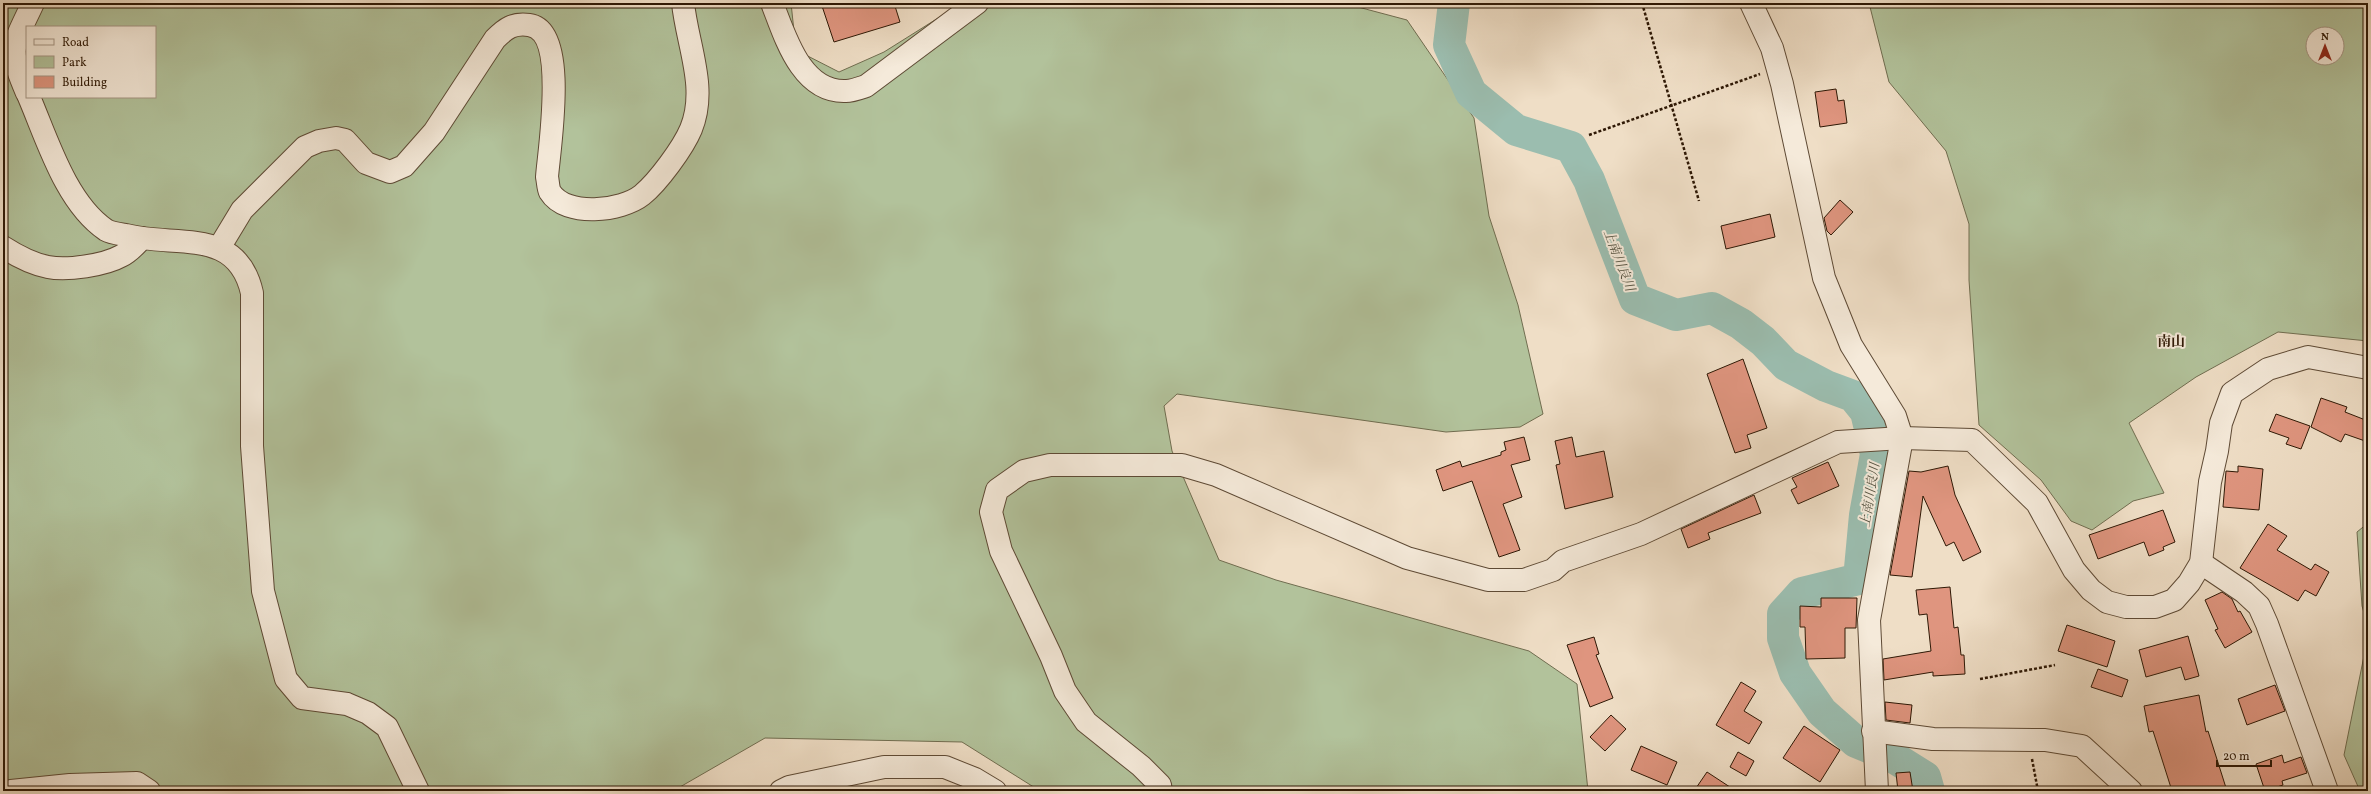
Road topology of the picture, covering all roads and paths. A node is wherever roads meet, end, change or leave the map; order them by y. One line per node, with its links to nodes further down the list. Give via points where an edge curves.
1 (34, 3): 8 (street, via 14,51 16,66)
2 (683, 3): 15 (street, via 698,100 691,129 662,174 642,195 623,205 577,209 561,202 550,191 547,177 554,80 551,48 545,35 534,26 520,24 507,27 495,39 434,132 404,166 390,172 366,163 345,140 336,138 319,141 305,148 242,210)
3 (772, 3): 4 (street, via 789,46 806,73 821,85 846,91 866,86)
4 (977, 3)
5 (1642, 3): 10 (path)
6 (1751, 3): 17 (street, via 1772,48 1780,77 1824,278 1851,345 1895,416)
7 (1762, 73): 10 (path)
8 (26, 91)
9 (29, 98): 13 (street, via 65,180 88,214 107,230)
10 (1672, 107): 11 (path); 12 (path)
11 (1589, 135)
12 (1698, 201)
13 (142, 238): 14 (street, via 120,257 80,268 49,268 24,259); 15 (street, via 205,244)
14 (3, 247)
15 (219, 248): 25 (street, via 232,256 242,269 249,281 252,294 252,446 263,591 286,679 302,698 347,704 368,713 387,728)
16 (2368, 368): 18 (street, via 2308,357 2268,369 2232,393 2221,423 2210,482)
17 (1894, 438): 18 (street, via 1972,440 2037,503 2074,570 2091,590 2108,602 2140,608 2156,607 2174,600 2189,583); 21 (street, via 1869,620); 28 (street, via 1838,442 1641,534 1563,561 1553,570 1524,580 1488,580 1407,558 1216,475 1182,465 1050,465 1024,471 997,490 991,512 1001,551 1051,656 1065,692 1086,722 1141,766 1160,785)
18 (2201, 563): 32 (street, via 2244,592 2258,606 2267,624)
19 (2055, 665): 20 (path)
20 (1980, 679)
21 (1873, 731): 29 (street); 31 (street, via 1933,739 2045,740 2082,746)
22 (2032, 756): 30 (path)
23 (11, 791): 24 (street, via 70,785 137,783)
24 (149, 791)
25 (418, 791)
26 (781, 791): 27 (street, via 845,774 884,767 945,767)
27 (995, 791)
28 (1160, 791)
29 (1877, 791)
30 (2038, 791)
31 (2131, 791)
32 (2327, 791)

